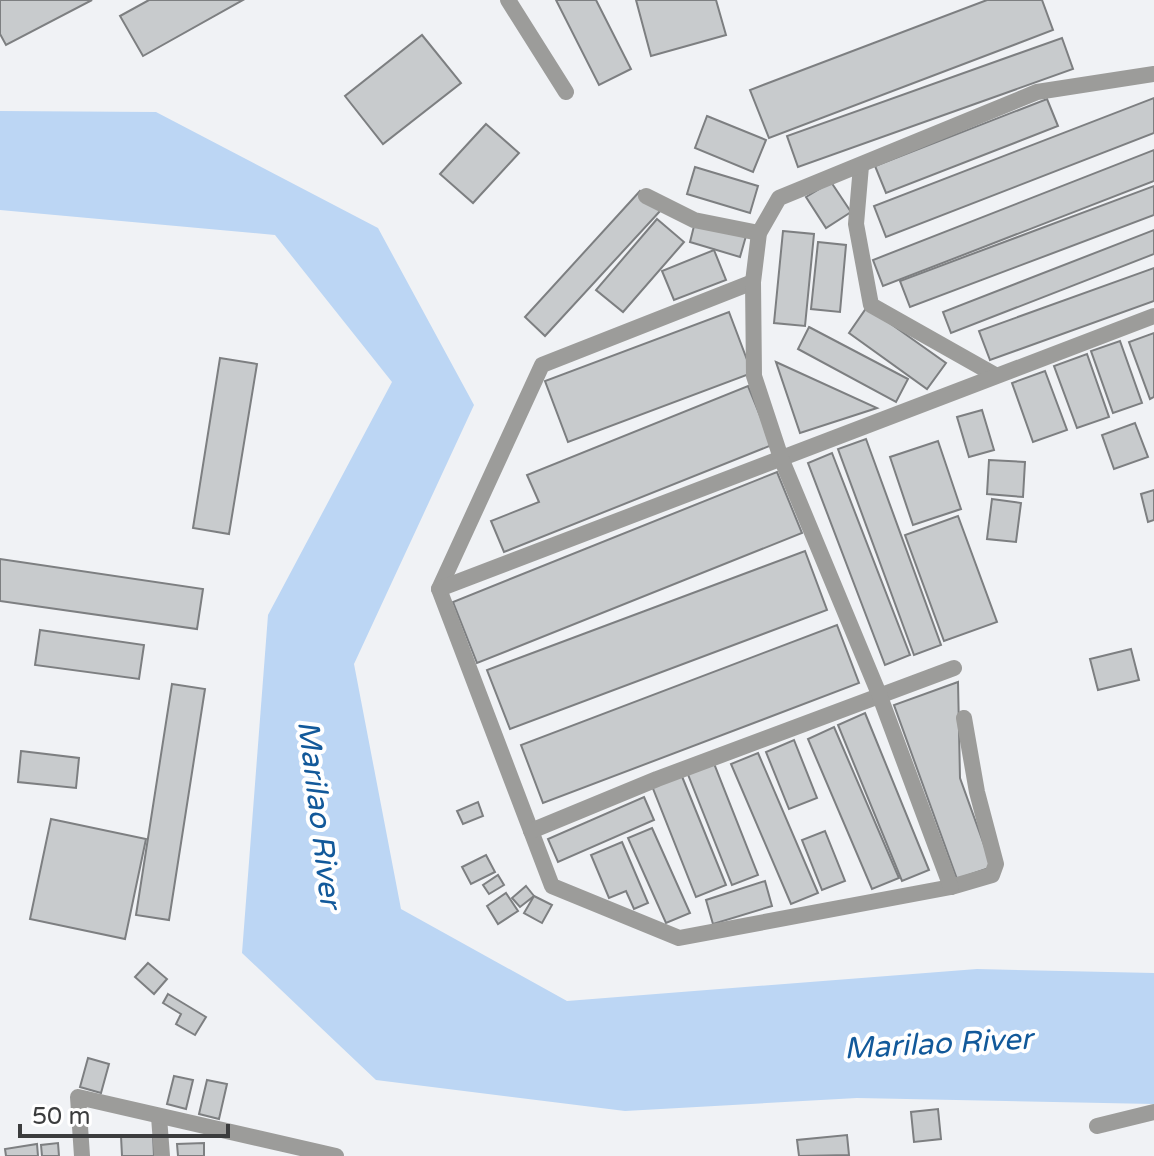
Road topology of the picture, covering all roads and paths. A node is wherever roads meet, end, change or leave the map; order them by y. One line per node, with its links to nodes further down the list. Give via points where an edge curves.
1 (508, 0): 3 (street)
2 (1154, 74): 4 (street, via 1037,92)
3 (566, 92)
4 (861, 166): 6 (street, via 779,198); 9 (street, via 856,224 871,305)
5 (646, 196): 6 (street, via 694,220)
6 (759, 233): 7 (street)
7 (753, 282): 10 (street, via 754,376); 11 (street, via 542,365)
8 (1154, 316): 9 (street)
9 (995, 375): 10 (street)
10 (781, 458): 11 (street); 13 (street)
11 (439, 589): 15 (street)
12 (954, 668): 13 (street)
13 (879, 694): 15 (street); 16 (street)
14 (964, 718): 16 (street, via 996,871)
15 (531, 831): 16 (street, via 552,886 679,938)
16 (951, 887)
17 (1154, 1112): 19 (street)
18 (159, 1117): 20 (street); 21 (street, via 78,1097); 22 (street)
19 (1097, 1126)
20 (250, 1138): 23 (street); 24 (street)
21 (82, 1156)
22 (162, 1156)
23 (251, 1156)
24 (336, 1156)

